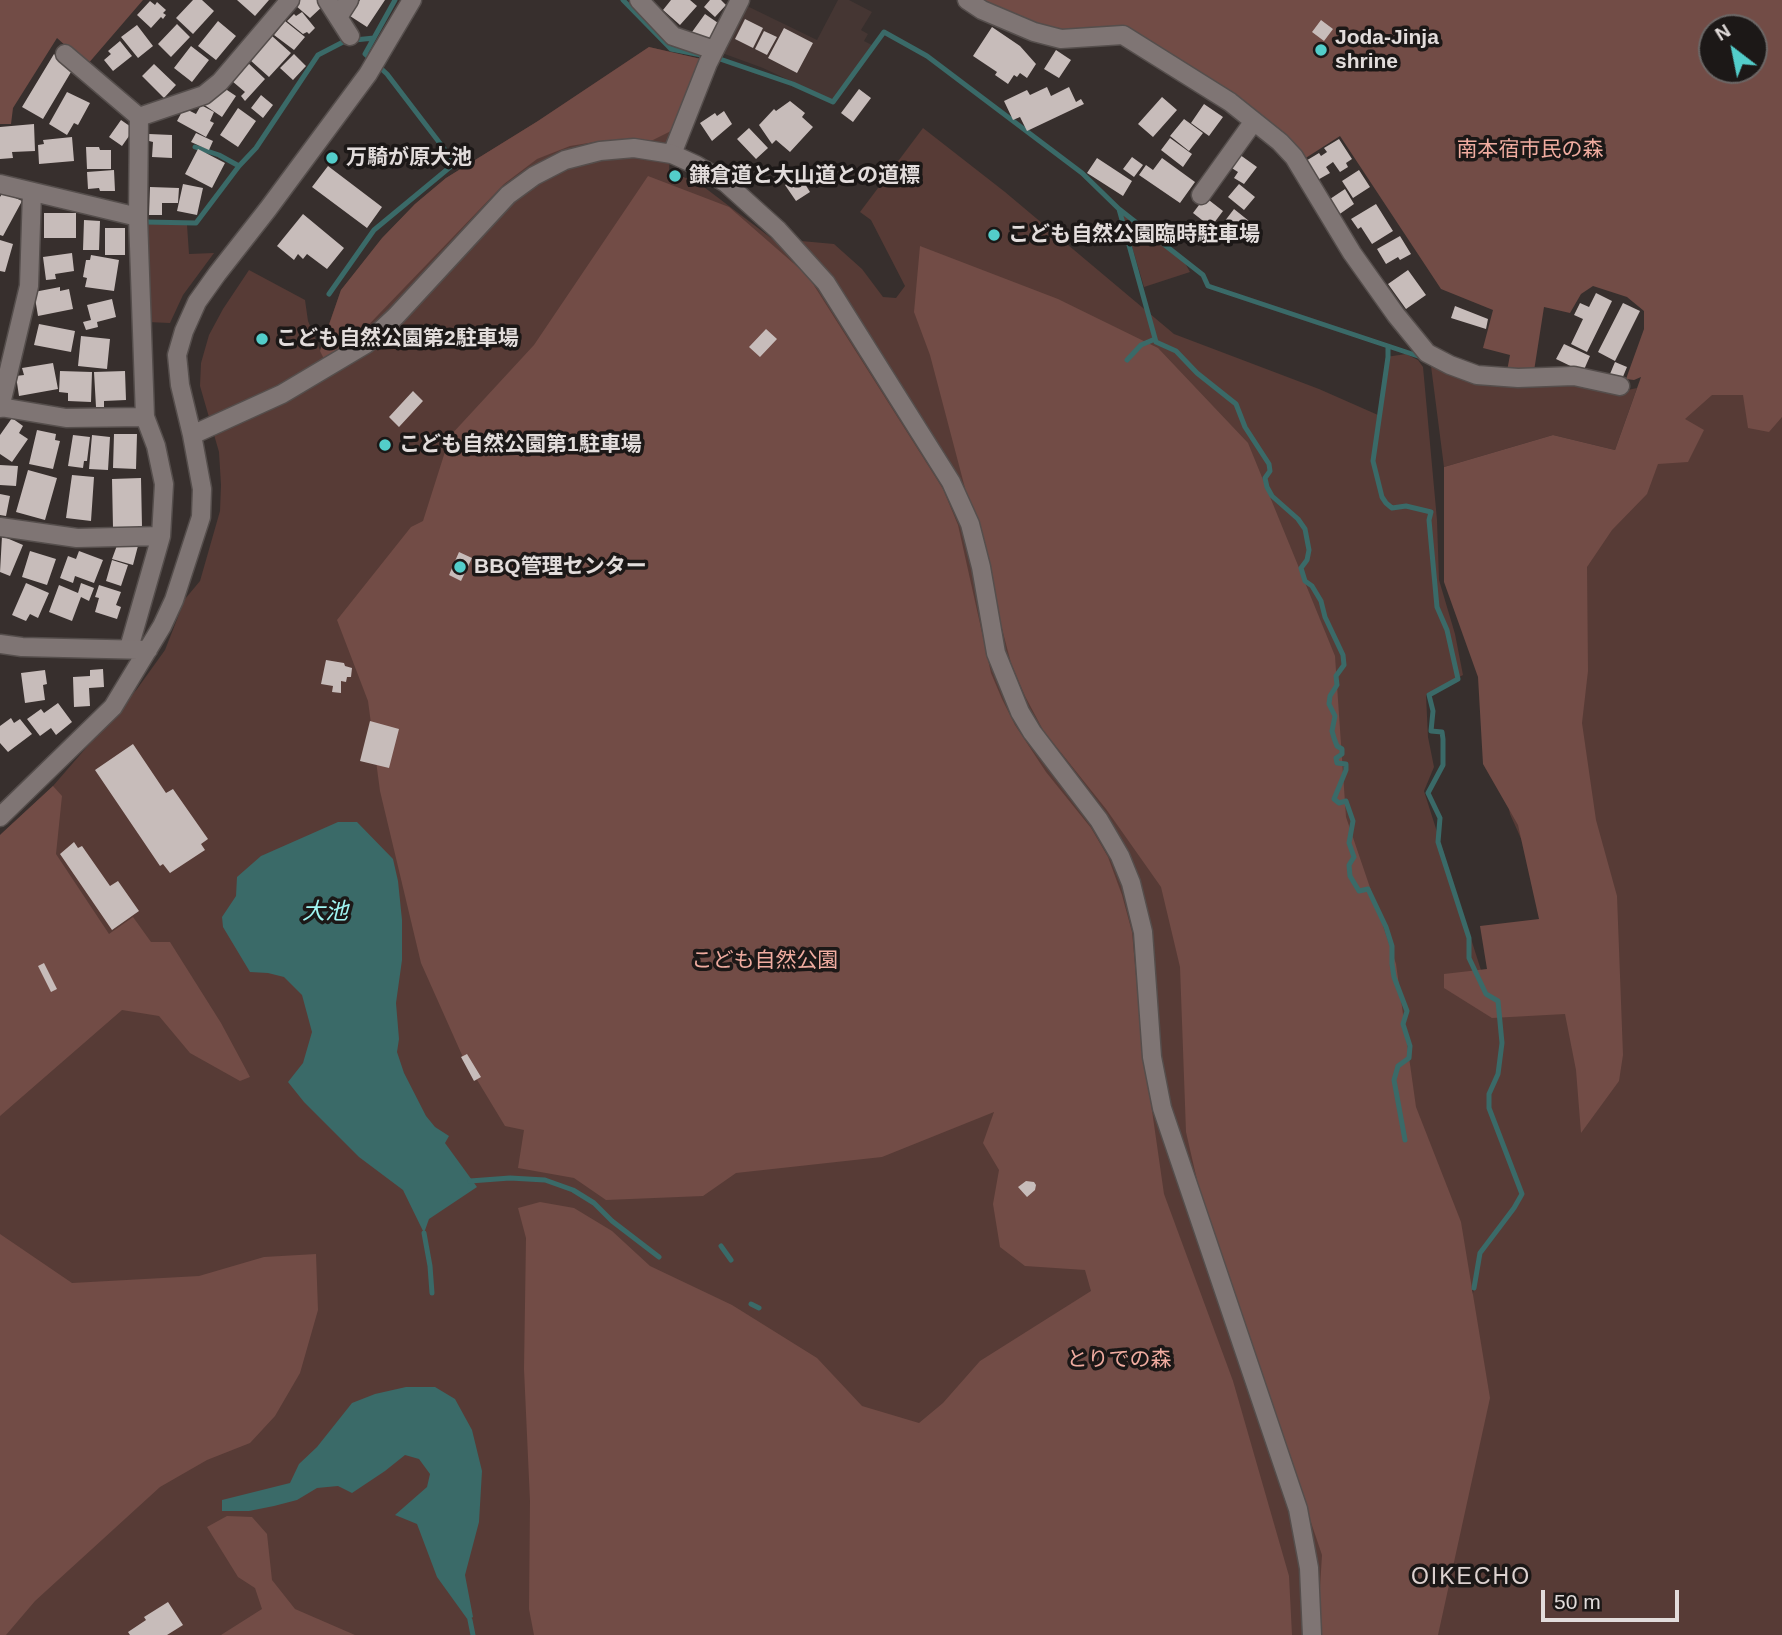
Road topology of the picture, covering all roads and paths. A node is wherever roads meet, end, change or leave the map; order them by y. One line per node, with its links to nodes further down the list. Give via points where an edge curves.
1 (290, 0): 12 (street, via 204,95)
2 (327, 0): 8 (street)
3 (349, 0): 8 (street)
4 (412, 0): 22 (street, via 374,64 197,302 177,355)
5 (639, 0): 11 (street, via 673,36)
6 (740, 0): 11 (street)
7 (967, 0): 13 (street, via 1034,32 1061,39 1123,35)
8 (338, 17): 9 (street)
9 (350, 36)
10 (65, 54): 12 (street)
11 (711, 56): 14 (street)
12 (139, 117): 18 (street)
13 (1254, 121): 17 (street); 19 (street, via 1294,157 1352,253 1427,353 1477,374 1574,376)
14 (672, 154): 22 (street, via 634,148 600,151 565,160 534,176 508,195 366,344 282,394); 29 (street, via 726,183 778,230 826,283 869,350 951,482 970,524 996,653 1020,712 1120,856 1143,932 1152,1057 1161,1108 1298,1509 1310,1569)
15 (0, 184): 16 (street)
16 (32, 191): 18 (street); 20 (street, via 29,286)
17 (1201, 195)
18 (138, 217): 21 (street)
19 (1620, 386)
20 (0, 407): 21 (street, via 66,418)
21 (145, 417): 24 (street, via 164,484)
22 (192, 435): 27 (street, via 202,489 201,517 174,600)
23 (0, 527): 24 (street, via 77,538)
24 (161, 536): 26 (street)
25 (0, 644): 26 (street)
26 (129, 648): 27 (street)
27 (148, 650): 28 (street, via 113,707)
28 (0, 816)
29 (1312, 1635)

